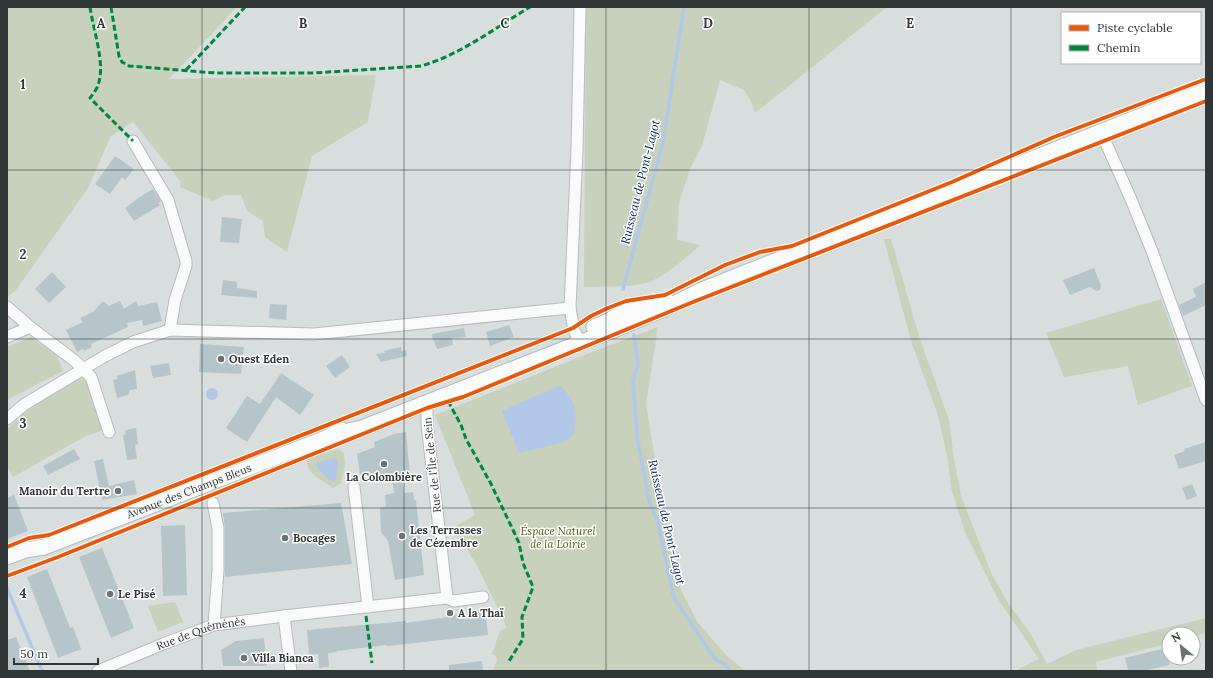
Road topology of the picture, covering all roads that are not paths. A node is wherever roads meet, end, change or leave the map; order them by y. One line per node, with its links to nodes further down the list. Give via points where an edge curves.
1 (580, 7): 6 (street)
2 (1206, 90): 3 (main road, Avenue des Champs Bleus)
3 (1101, 132): 10 (main road, Avenue des Champs Bleus, via 702,290 659,311); 13 (street, via 1149,244)
4 (133, 141): 8 (street, via 168,200 186,261)
5 (7, 307): 7 (street)
6 (570, 308): 8 (street, via 314,334); 10 (street)
7 (30, 327): 9 (street); 11 (street)
8 (170, 330): 11 (street, via 133,342)
9 (7, 337)
10 (578, 338): 12 (main road, Avenue des Champs Bleus); 14 (main road, Avenue des Champs Bleus)
11 (84, 369): 15 (street, via 25,404); 16 (street, via 91,377)
12 (442, 388): 14 (main road, Avenue des Champs Bleus, via 424,398); 17 (main road, Avenue des Champs Bleus, via 356,421)
13 (1206, 400)
14 (427, 403): 17 (main road, Avenue des Champs Bleus, via 362,428); 24 (street, Rue de l'Île de Sein, via 427,424)
15 (7, 419)
16 (109, 432)
17 (334, 434): 20 (main road, Avenue des Champs Bleus)
18 (354, 487): 25 (street)
19 (213, 503): 27 (street, via 218,528)
20 (44, 546): 21 (main road, Avenue des Champs Bleus); 22 (main road, Avenue des Champs Bleus, via 27,558)
21 (7, 557)
22 (7, 565)
23 (483, 597): 24 (street, via 454,601)
24 (447, 598): 25 (street)
25 (368, 607): 26 (street)
26 (284, 616): 27 (street, Rue de Quéménès); 30 (street)
27 (214, 626): 28 (street, Rue de Quéménès, via 163,644)
28 (110, 669): 29 (street, Rue de Quéménès)
29 (98, 671)
30 (291, 671)

